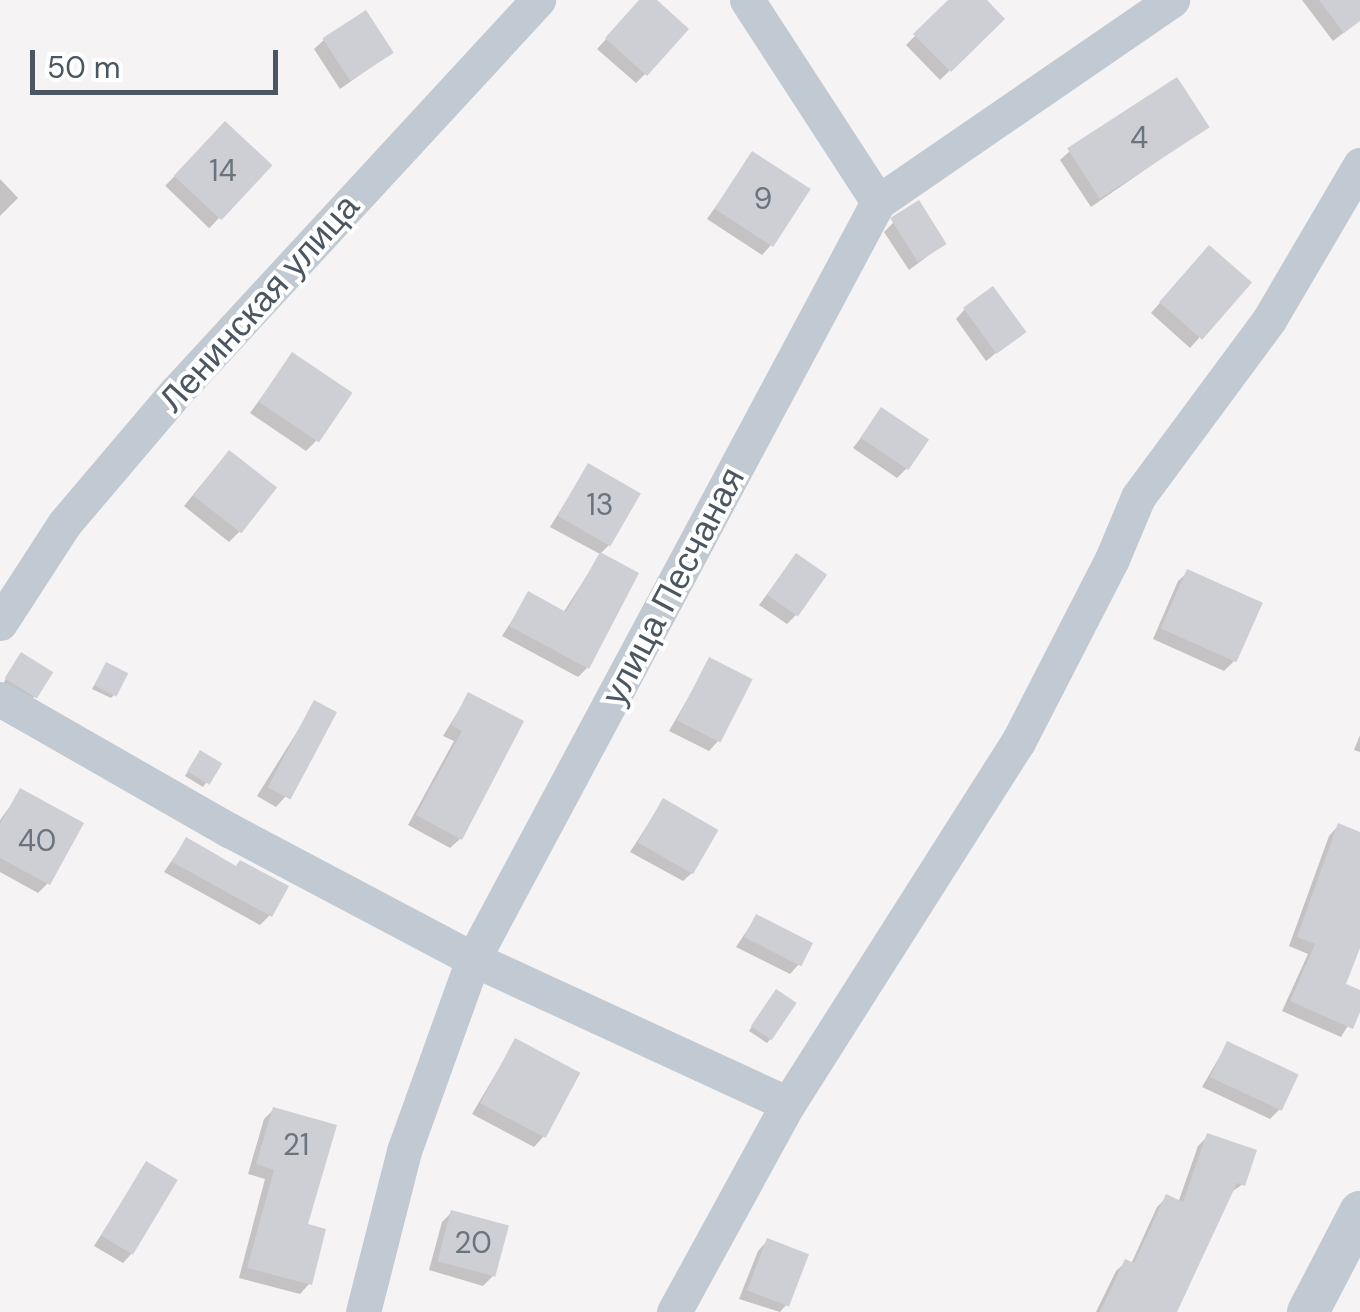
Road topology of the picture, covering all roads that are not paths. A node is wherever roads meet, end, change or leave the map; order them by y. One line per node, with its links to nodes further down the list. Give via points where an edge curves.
1 (538, 0): 6 (street, Ленинская улица, via 176,392 64,524)
2 (748, 0): 5 (street)
3 (1172, 0): 5 (street, улица Песчаная)
4 (1360, 164): 9 (street, via 1269,320 1138,497 1018,742)
5 (878, 202): 8 (street, улица Песчаная)
6 (0, 623)
7 (0, 699): 8 (street)
8 (473, 959): 9 (street); 11 (street, улица Песчаная, via 404,1150)
9 (788, 1104): 12 (street)
10 (1360, 1212): 13 (street)
11 (362, 1312)
12 (674, 1312)
13 (1308, 1312)

